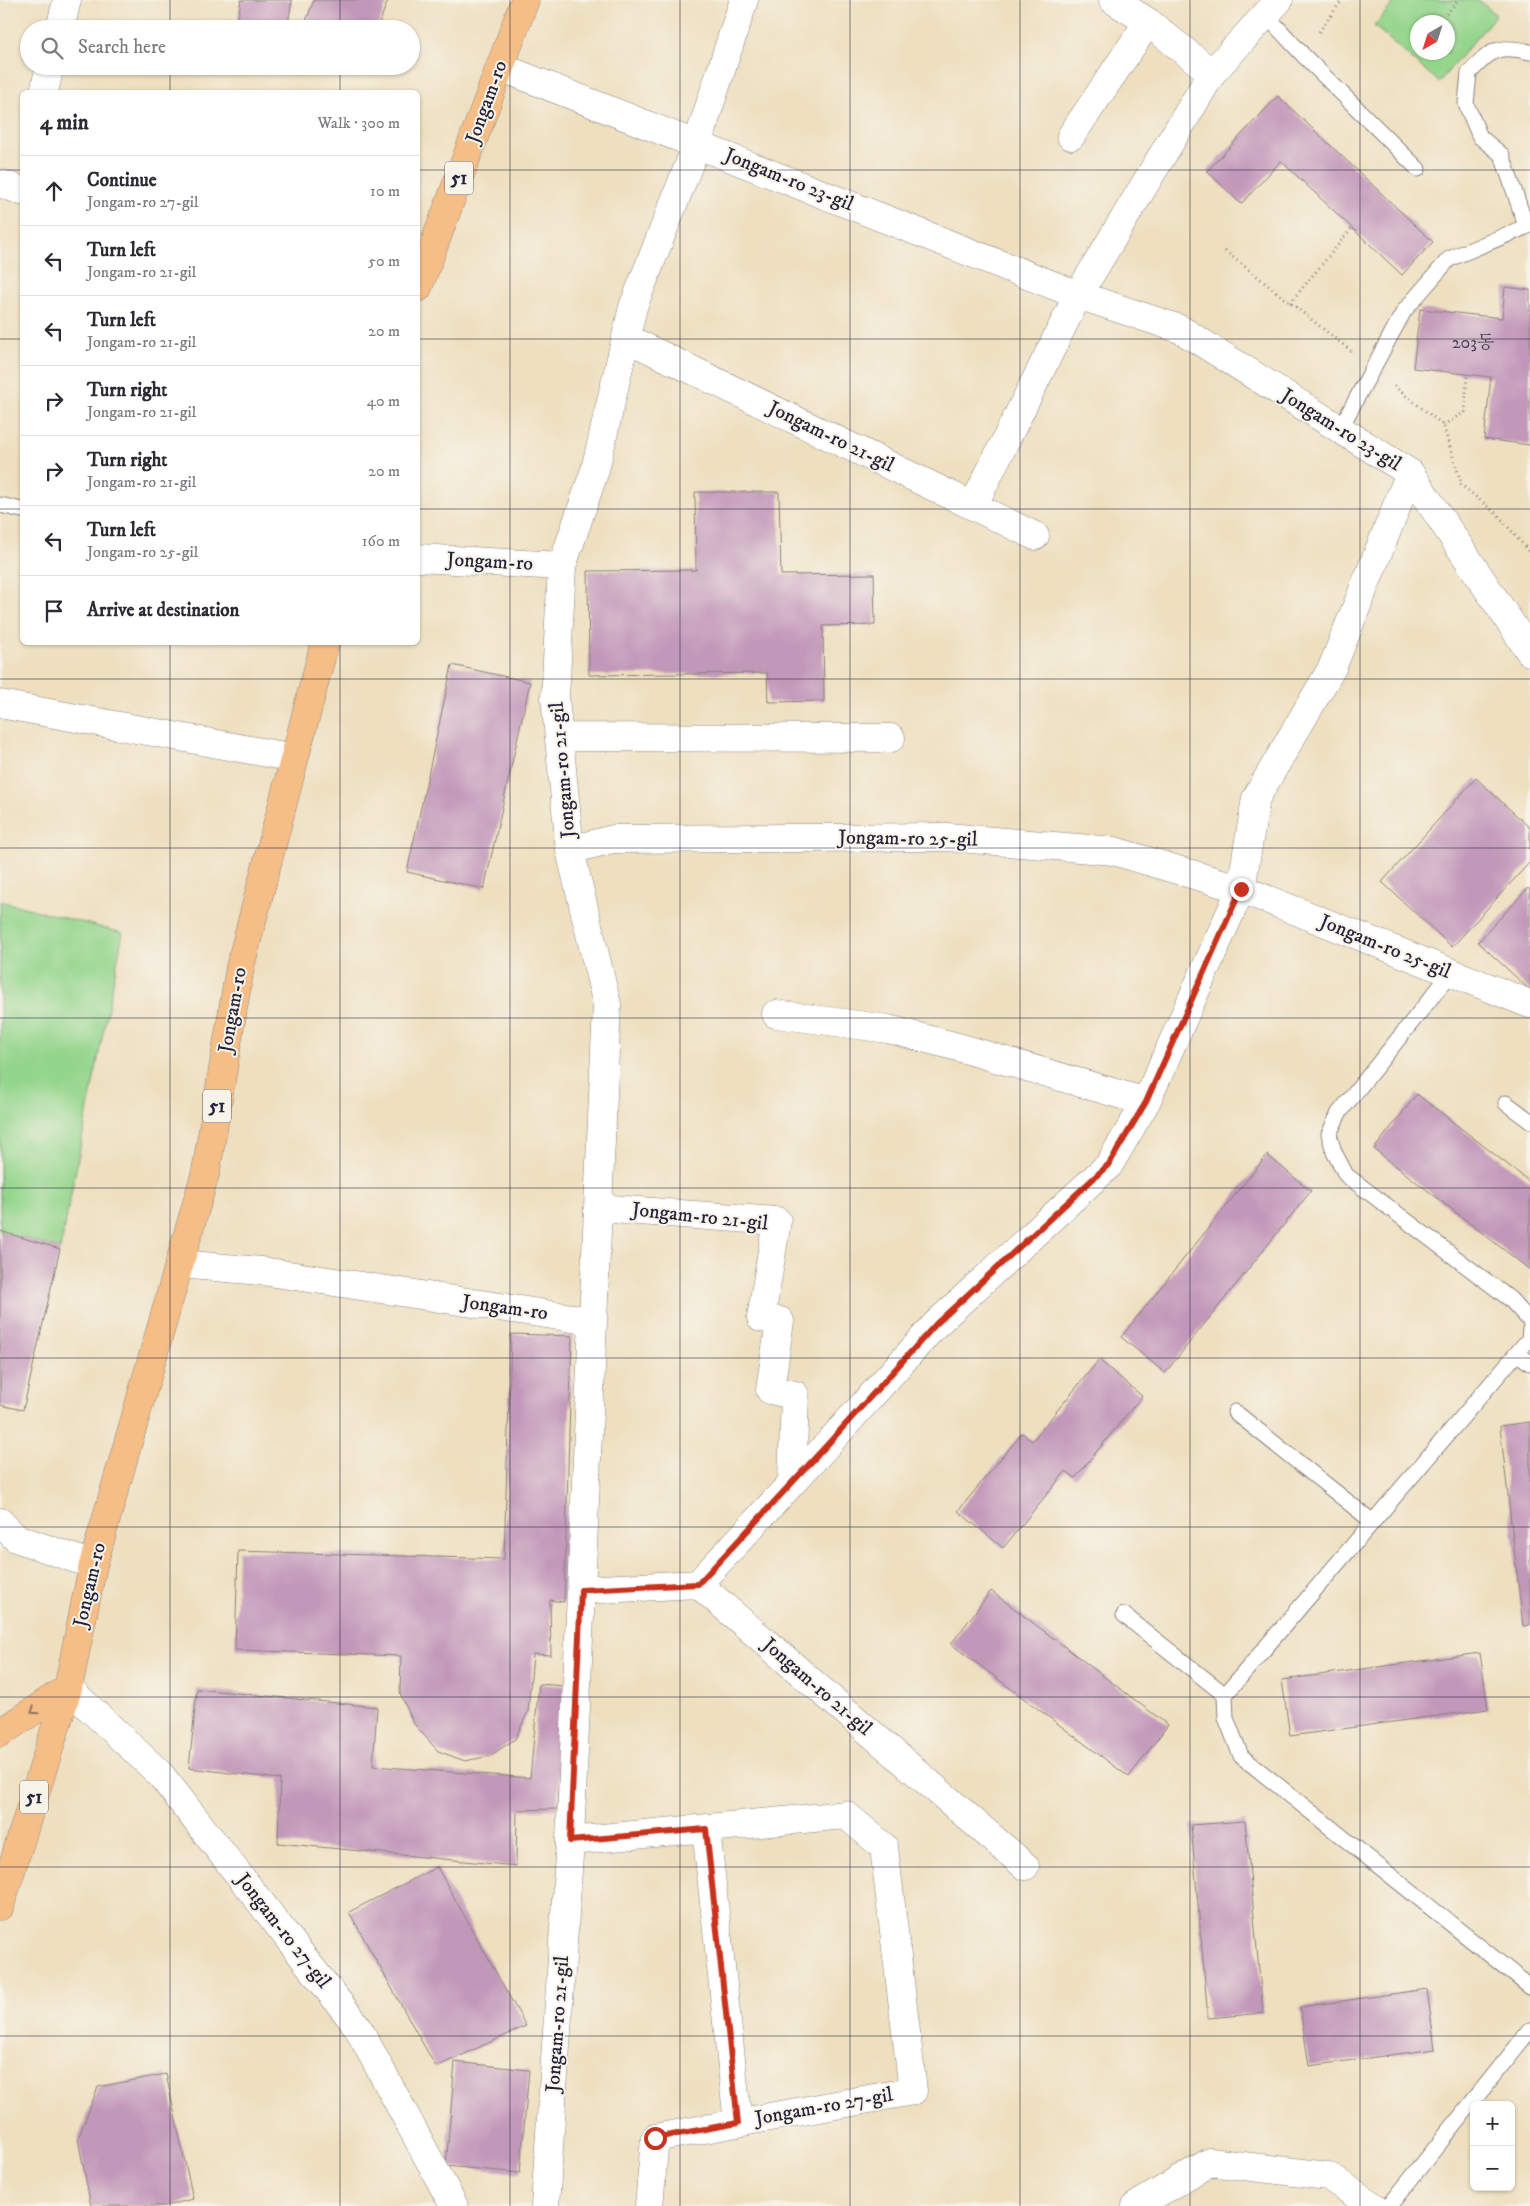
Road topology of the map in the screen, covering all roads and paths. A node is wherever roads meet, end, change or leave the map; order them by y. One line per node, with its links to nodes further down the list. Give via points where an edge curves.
1 (67, 0): 9 (street)
2 (524, 0): 13 (main road, Jongam-ro / 51)
3 (744, 0): 18 (street, Jongam-ro 21-gil)
4 (1113, 0): 10 (street)
5 (1342, 0): 12 (path)
6 (1458, 0): 8 (path)
7 (1273, 8): 12 (lane); 14 (street)
8 (1446, 15)
9 (62, 20)
10 (1148, 22): 14 (street); 17 (street)
11 (1530, 52): 20 (lane, via 1514,48 1490,52 1468,73 1466,104 1480,136 1502,155)
12 (1303, 55): 19 (lane)
13 (500, 67): 18 (street, Jongam-ro 23-gil); 22 (main road, Jongam-ro / 51)
14 (1212, 73): 23 (street)
15 (48, 75): 16 (street)
16 (44, 90)
17 (1071, 136)
18 (697, 144): 23 (street, Jongam-ro 23-gil); 25 (street, Jongam-ro 21-gil, via 633,307)
19 (1418, 169)
20 (1528, 226): 28 (lane, via 1449,259 1404,311)
21 (1352, 228): 24 (path)
22 (420, 283)
23 (1078, 295): 28 (street, Jongam-ro 23-gil, via 1180,330); 31 (street)
24 (1290, 303)
25 (626, 338): 31 (street, Jongam-ro 21-gil); 36 (street, Jongam-ro 21-gil, via 595,470)
26 (1467, 374): 27 (path, via 1465,412)
27 (1443, 425)
28 (1340, 429): 29 (street, Jongam-ro 23-gil)
29 (1410, 473): 34 (path, via 1462,485 1498,515); 38 (street, Jongam-ro 23-gil); 44 (street, via 1332,668 1256,798)
30 (0, 504): 32 (lane)
31 (973, 506): 33 (street, Jongam-ro 21-gil)
32 (20, 509)
33 (1035, 536)
34 (1530, 554)
35 (420, 558): 36 (street, Jongam-ro)
36 (562, 566): 40 (street, Jongam-ro 21-gil, via 555,698)
37 (323, 645): 42 (main road, Jongam-ro / 51)
38 (1530, 652)
39 (0, 704): 42 (street)
40 (559, 737): 41 (street); 43 (street, Jongam-ro 21-gil)
41 (891, 738)
42 (294, 758): 52 (main road, Jongam-ro / 51, via 240,967 206,1171)
43 (570, 850): 44 (street, Jongam-ro 25-gil, via 613,839 947,837 1114,851); 51 (street, Jongam-ro 21-gil, via 607,1005)
44 (1241, 889): 45 (street, Jongam-ro 25-gil); 48 (street)
45 (1451, 973): 46 (street, Jongam-ro 25-gil); 54 (lane, via 1339,1114 1329,1134 1346,1175 1510,1299)
46 (1530, 1004)
47 (776, 1014): 48 (street, via 888,1030)
48 (1146, 1102): 59 (street, via 1109,1164 936,1324)
49 (1506, 1103): 50 (lane)
50 (1530, 1121)
51 (598, 1208): 53 (street, Jongam-ro 21-gil); 59 (street, Jongam-ro 21-gil, via 777,1221 761,1318 780,1321 770,1390 794,1394)
52 (179, 1264): 53 (street, Jongam-ro, via 262,1271); 62 (main road, Jongam-ro / 51)
53 (592, 1321): 64 (street, Jongam-ro 21-gil)
54 (1530, 1321)
55 (1530, 1329): 56 (lane, via 1529,1338)
56 (1517, 1353): 57 (lane); 61 (lane)
57 (1530, 1363)
58 (1235, 1412): 61 (lane)
59 (792, 1482): 63 (street)
60 (0, 1522): 62 (street, via 16,1538)
61 (1373, 1522): 67 (lane)
62 (93, 1565): 66 (main road, Jongam-ro / 51)
63 (698, 1584): 64 (street); 71 (street, Jongam-ro 21-gil)
64 (581, 1590): 70 (street, Jongam-ro 21-gil)
65 (1124, 1615): 67 (lane)
66 (68, 1688): 68 (main road, one-way to 68); 72 (main road, Jongam-ro / 51); 76 (street, Jongam-ro 27-gil, via 160,1774 357,2026)
67 (1225, 1695): 73 (lane, via 1226,1718 1241,1756)
68 (0, 1733)
69 (706, 1829): 70 (street); 75 (street); 75 (street, Jongam-ro 27-gil, via 846,1815 884,1846 912,2091)
70 (570, 1841): 77 (street, Jongam-ro 21-gil)
71 (1025, 1866)
72 (0, 1906)
73 (1530, 1987)
74 (1530, 2030): 81 (lane)
75 (738, 2123): 78 (street, Jongam-ro 27-gil, via 655,2138)
76 (454, 2206)
77 (545, 2206)
78 (649, 2206)
79 (1136, 2206): 80 (street, via 1210,2162 1328,2176)
80 (1373, 2206)
81 (1389, 2206)

